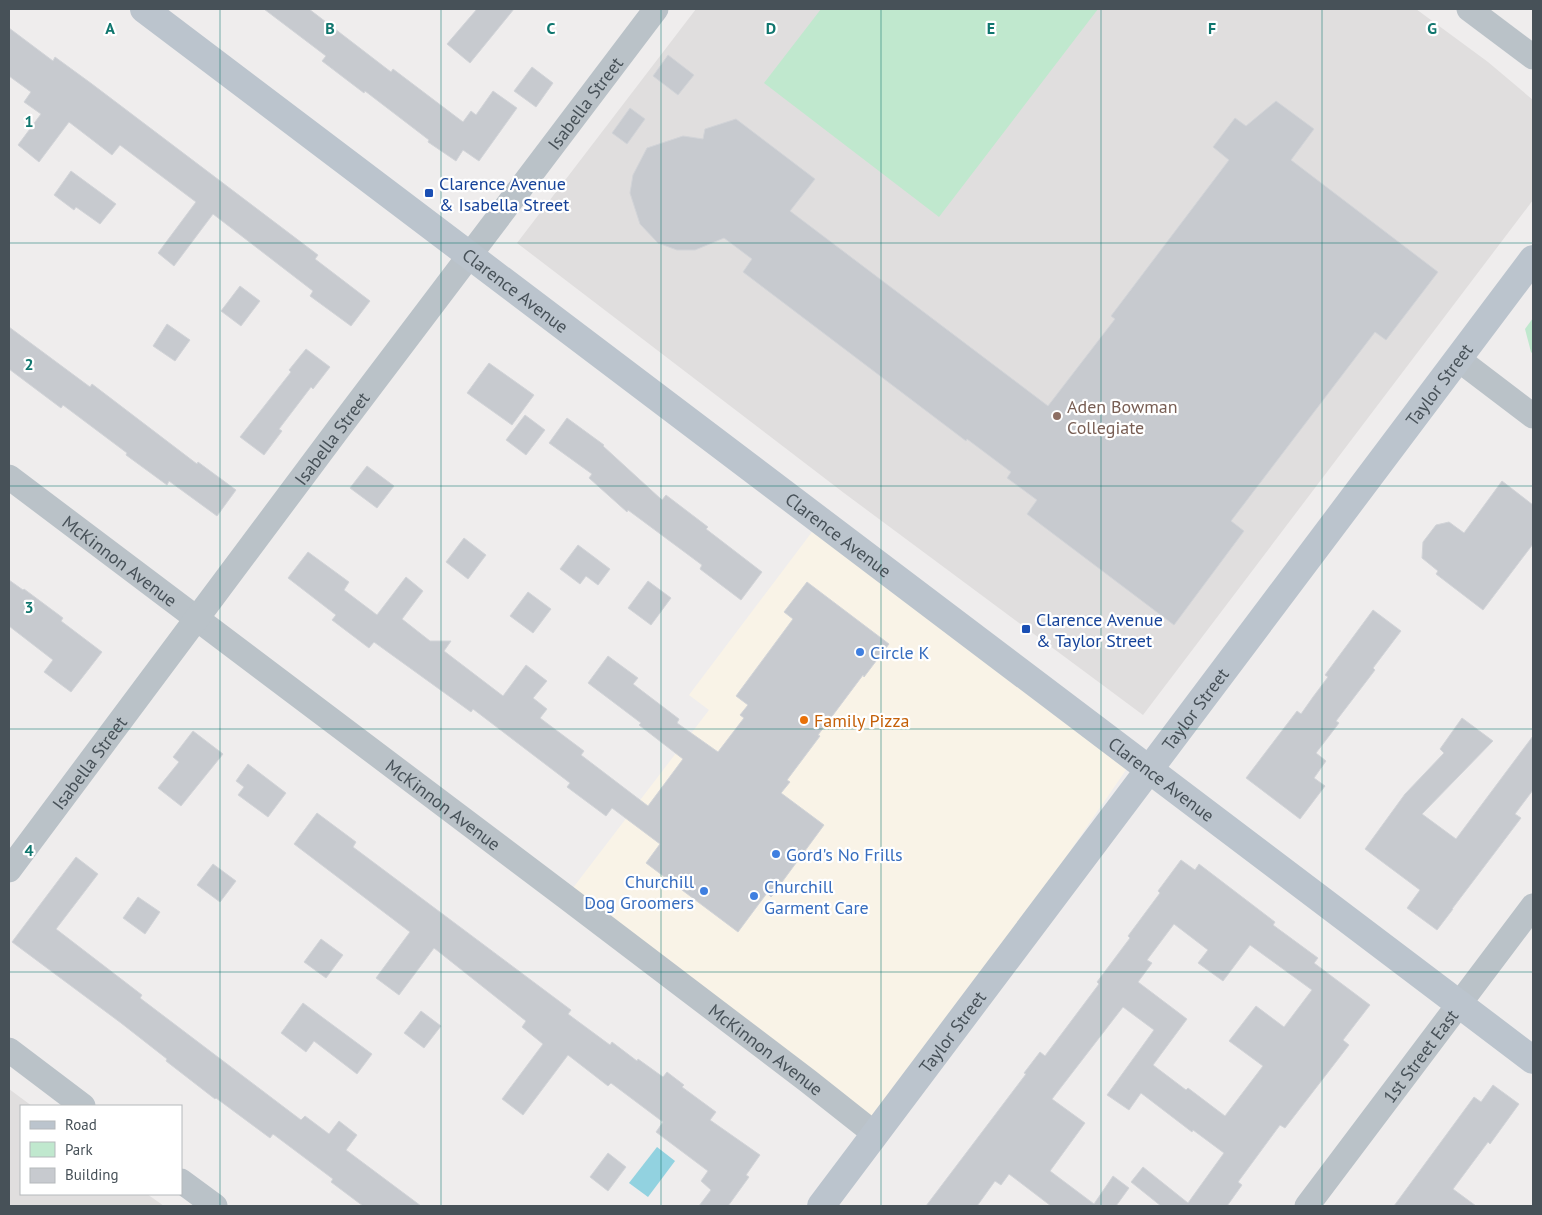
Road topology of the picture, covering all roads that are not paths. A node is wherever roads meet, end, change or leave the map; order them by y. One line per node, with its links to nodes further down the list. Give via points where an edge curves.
1 (144, 9): 5 (main road, Clarence Avenue)
2 (656, 9): 5 (street, Isabella Street)
3 (1469, 9): 4 (street)
4 (1533, 57)
5 (470, 255): 10 (street, Isabella Street); 11 (main road, Clarence Avenue)
6 (1533, 259): 7 (main road, Taylor Street)
7 (1458, 359): 8 (street); 11 (main road, Taylor Street)
8 (1533, 416)
9 (9, 477): 10 (street, McKinnon Avenue)
10 (198, 620): 12 (street, Isabella Street); 18 (street, McKinnon Avenue)
11 (1148, 770): 14 (main road, Clarence Avenue); 18 (main road, Taylor Street)
12 (9, 870)
13 (1533, 906): 14 (street, 1st Street East)
14 (1458, 1005): 16 (main road, Clarence Avenue); 22 (street, 1st Street East)
15 (9, 1050): 17 (street)
16 (1533, 1060)
17 (82, 1105)
18 (875, 1134): 21 (main road, Taylor Street)
19 (182, 1182): 20 (street)
20 (215, 1206)
21 (820, 1206)
22 (1307, 1206)

